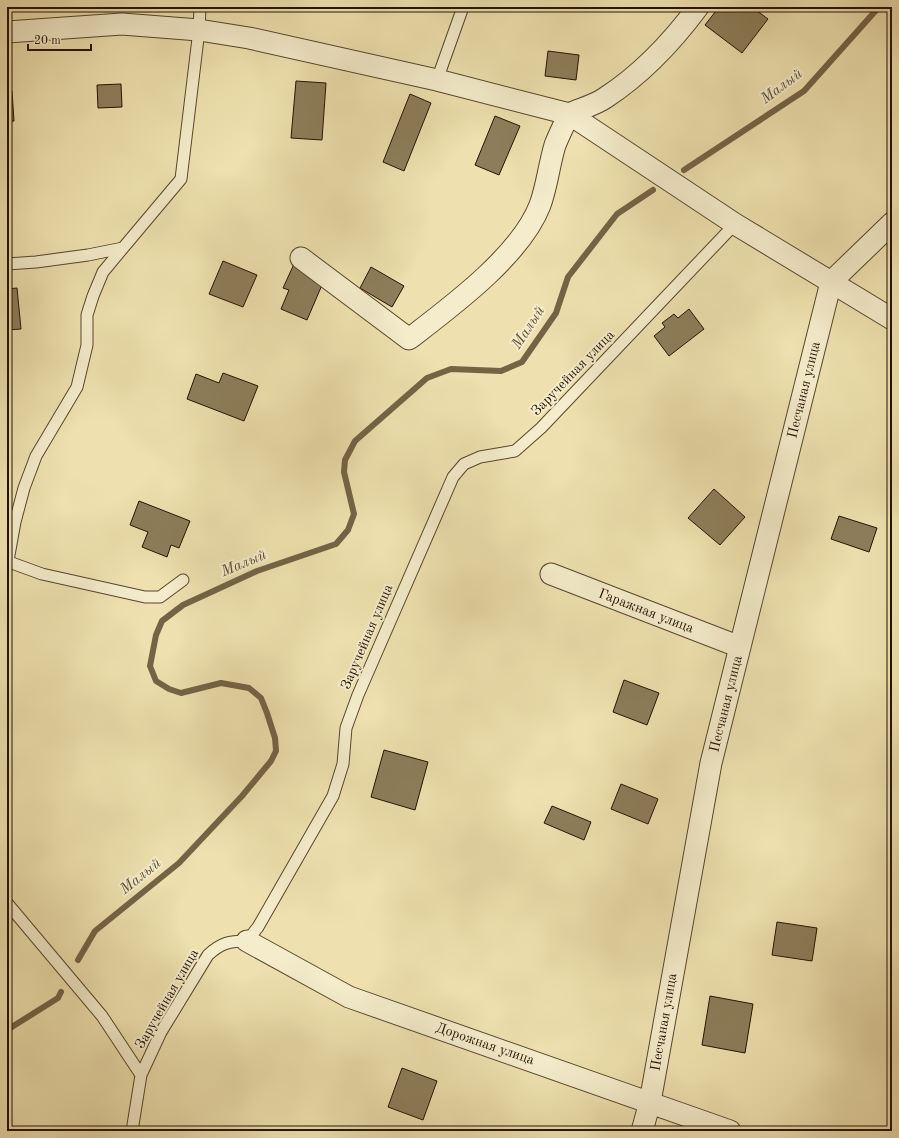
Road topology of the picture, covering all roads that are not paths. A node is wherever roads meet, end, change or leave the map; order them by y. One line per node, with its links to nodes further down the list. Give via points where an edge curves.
1 (200, 7): 4 (lane)
2 (463, 7): 6 (lane)
3 (698, 7): 7 (street, via 644,69 604,99)
4 (198, 30): 5 (street, via 122,24); 6 (street, via 249,38); 10 (lane, via 181,179)
5 (7, 32)
6 (437, 80): 7 (street)
7 (569, 114): 9 (street); 11 (street, via 555,146 540,204 528,229 499,263 465,295 409,339)
8 (892, 222): 13 (street)
9 (735, 224): 13 (street); 20 (lane, Заручейная улица, via 541,428 515,452 480,458 464,464 453,477 358,695 346,728 343,764 333,796 258,927)
10 (123, 248): 12 (lane, via 80,256); 15 (lane, via 102,272 93,296 87,315 87,345 77,386 36,456 15,522)
11 (301, 258)
12 (7, 264)
13 (831, 282): 14 (street); 18 (street, Песчаная улица)
14 (892, 319)
15 (8, 564): 17 (lane, via 145,597 160,597)
16 (551, 574): 18 (street, Гаражная улица)
17 (184, 580)
18 (740, 647): 22 (street, Песчаная улица, via 711,763)
19 (7, 902): 21 (lane, via 102,1016)
20 (247, 941): 21 (lane, Заручейная улица, via 232,941 218,946 208,955 161,1032); 22 (street, Дорожная улица, via 349,997)
21 (141, 1075): 23 (lane, Заручейная улица)
22 (650, 1102): 24 (street, Песчаная улица); 25 (street, Дорожная улица)
23 (132, 1131)
24 (642, 1131)
25 (730, 1131)

